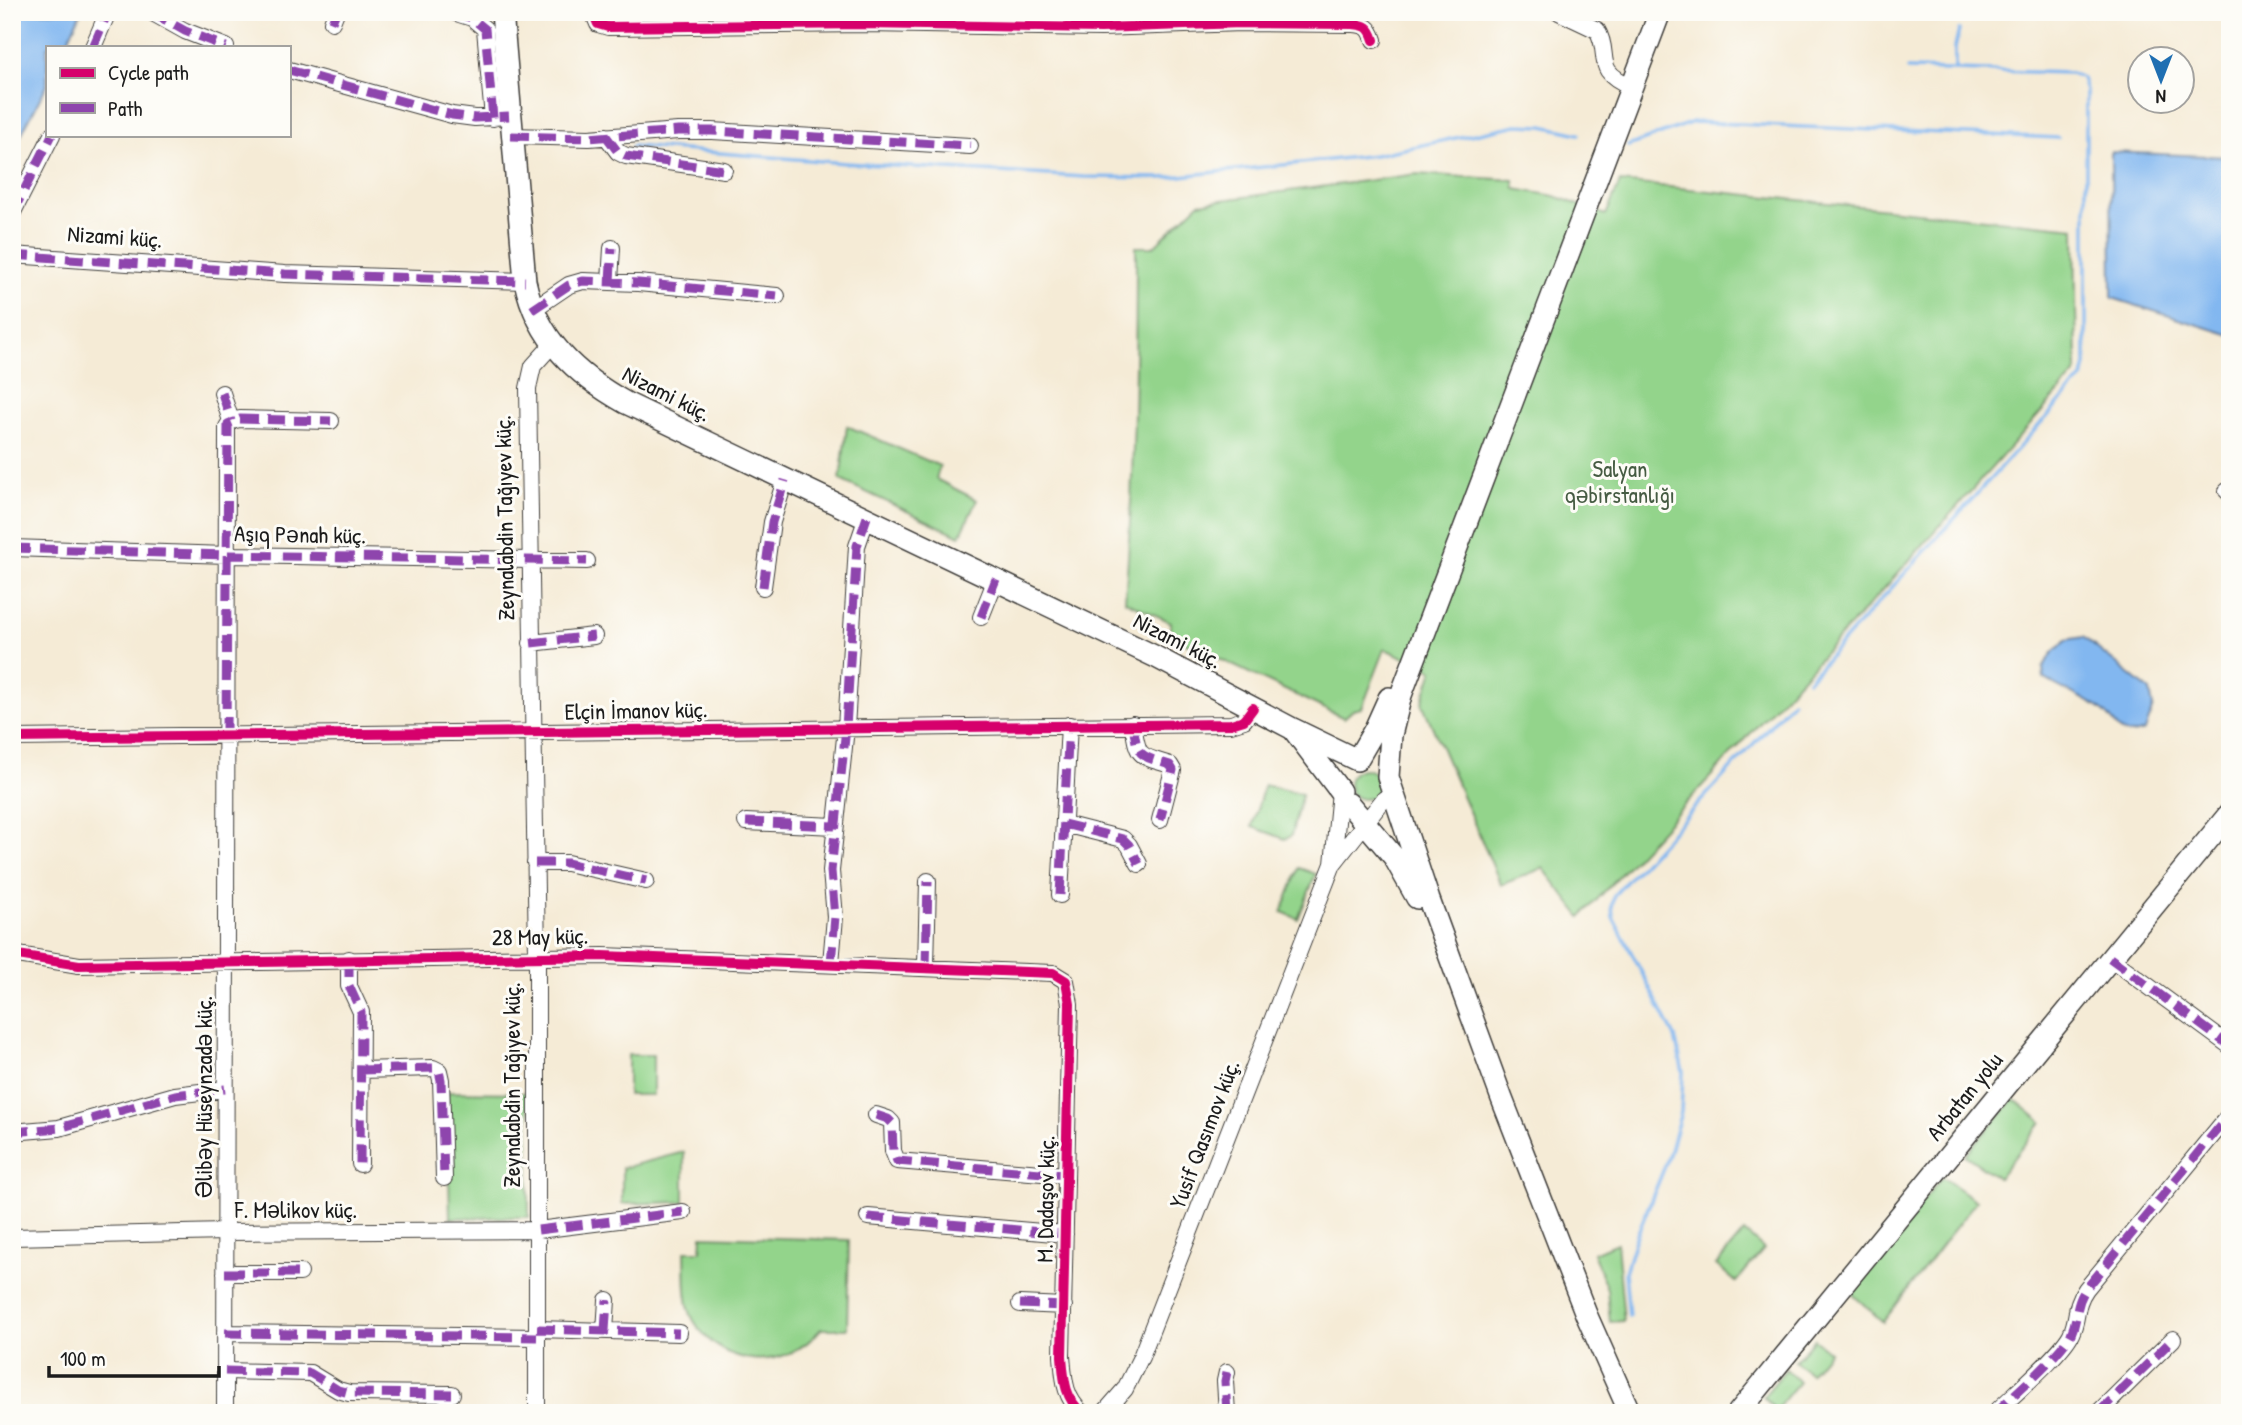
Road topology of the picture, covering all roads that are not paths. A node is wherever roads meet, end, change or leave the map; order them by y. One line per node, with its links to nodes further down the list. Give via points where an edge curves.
1 (108, 12): 11 (street)
2 (151, 12): 12 (street)
3 (453, 12): 15 (street, via 485,29)
4 (502, 12): 15 (main road)
5 (593, 12): 9 (street, via 598,24 608,27 895,24 1101,28)
6 (1559, 12): 14 (street, via 1597,30 1612,77)
7 (1648, 12): 14 (main road)
8 (1660, 12): 14 (main road)
9 (1241, 17): 10 (street, via 1366,25)
10 (1374, 40)
11 (93, 46)
12 (223, 46)
13 (290, 69): 15 (street, via 452,115)
14 (1626, 84): 50 (main road, via 1391,694); 51 (main road, via 1401,695 1391,735)
15 (505, 123): 17 (street); 23 (main road)
16 (51, 136): 20 (street)
17 (606, 136): 18 (street, via 712,131); 19 (street, via 626,156)
18 (970, 146)
19 (724, 170)
20 (12, 214)
21 (612, 248): 24 (street)
22 (12, 255): 23 (street, Nizami küç., via 285,274)
23 (525, 281): 26 (main road, Nizami küç.)
24 (610, 281): 25 (street); 26 (street, via 569,285)
25 (777, 296)
26 (533, 310): 27 (main road, Nizami küç.)
27 (552, 345): 31 (main road, Nizami küç., via 606,392); 35 (street, Zeynalabdin Tağıyev küç., via 538,358 530,376)
28 (222, 393): 29 (street)
29 (230, 421): 30 (street); 34 (street, Əlibəy Hüseynzadə küç.)
30 (331, 421)
31 (785, 480): 32 (main road, Nizami küç.); 38 (street, via 772,522)
32 (867, 517): 37 (main road, Nizami küç.); 45 (street, via 858,546)
33 (12, 548): 34 (street, Aşıq Pənah küç.)
34 (227, 555): 35 (street, Aşıq Pənah küç.); 48 (street, Əlibəy Hüseynzadə küç.)
35 (530, 560): 36 (street, Aşıq Pənah küç.); 41 (street, Zeynalabdin Tağıyev küç.)
36 (587, 561)
37 (996, 579): 39 (street); 42 (main road, Nizami küç.)
38 (763, 587)
39 (981, 617)
40 (594, 636): 41 (street)
41 (531, 643): 47 (street, Zeynalabdin Tağıyev küç.)
42 (1253, 708): 43 (street, Elçin İmanov küç., via 1239,724); 46 (main road, Nizami küç.)
43 (1133, 724): 44 (street, Elçin İmanov küç.); 55 (street, via 1136,749 1172,770)
44 (1069, 725): 45 (street, Elçin İmanov küç.); 57 (street)
45 (846, 728): 47 (street, Elçin İmanov küç.); 59 (street)
46 (1293, 729): 50 (main road, Nizami küç.); 52 (main road)
47 (533, 732): 48 (street, Elçin İmanov küç.); 60 (street, Zeynalabdin Tağıyev küç.)
48 (226, 735): 49 (street, Elçin İmanov küç.); 70 (street, Əlibəy Hüseynzadə küç.)
49 (12, 738)
50 (1357, 760): 51 (main road, via 1379,764); 52 (main road, via 1344,769 1339,783)
51 (1388, 776): 53 (main road); 102 (main road, via 1429,900)
52 (1344, 798): 53 (main road, via 1364,809); 58 (main road); 62 (street)
53 (1384, 799): 58 (street)
54 (2230, 813): 68 (main road, Arbatan yolu)
55 (1160, 820)
56 (746, 822): 59 (street)
57 (1063, 824): 61 (street, via 1123,839); 65 (street)
58 (1366, 824): 62 (street); 102 (main road, via 1399,865 1417,898 1558,1271)
59 (835, 825): 71 (street)
60 (535, 863): 63 (street, via 567,863); 67 (street, Zeynalabdin Tağıyev küç.)
61 (1139, 864)
62 (1333, 864): 106 (street, Yusif Qasımov küç., via 1141,1357 1125,1389)
63 (646, 881)
64 (928, 881): 72 (street)
65 (1060, 895)
66 (12, 954): 70 (street, 28 May küç., via 79,965)
67 (537, 956): 69 (street, 28 May küç.); 71 (street, 28 May küç.); 85 (street, Zeynalabdin Tağıyev küç.)
68 (2110, 958): 74 (street); 108 (main road, Arbatan yolu)
69 (349, 959): 70 (street, 28 May küç.); 75 (street, via 349,986 361,1012)
70 (226, 961): 76 (street, Əlibəy Hüseynzadə küç.)
71 (831, 963): 72 (street, 28 May küç.)
72 (926, 967): 73 (street, 28 May küç., via 1040,971)
73 (1066, 981): 81 (street, M. Dadaşov küç., via 1070,1004)
74 (2230, 1046)
75 (360, 1070): 80 (street); 82 (street, via 433,1068 439,1072)
76 (225, 1088): 79 (street, via 175,1095 59,1128); 86 (street, Əlibəy Hüseynzadə küç.)
77 (2230, 1114): 109 (street, via 2086,1289 2066,1343)
78 (876, 1115): 81 (street, via 892,1123 897,1161)
79 (12, 1132)
80 (360, 1164)
81 (1066, 1175): 87 (street, M. Dadaşov küç.)
82 (444, 1178)
83 (683, 1212): 85 (street, F. Məlikov küç.)
84 (868, 1217): 87 (street)
85 (538, 1230): 86 (street, F. Məlikov küç.); 96 (street, Zeynalabdin Tağıyev küç.)
86 (225, 1232): 88 (street, F. Məlikov küç.); 89 (street, Əlibəy Hüseynzadə küç.)
87 (1065, 1234): 93 (street, M. Dadaşov küç.)
88 (12, 1237)
89 (225, 1273): 90 (street); 95 (street, Əlibəy Hüseynzadə küç.)
90 (300, 1273)
91 (607, 1300): 94 (street)
92 (1020, 1304): 93 (street)
93 (1063, 1306): 105 (street, M. Dadaşov küç., via 1066,1391)
94 (606, 1331): 96 (street); 97 (street)
95 (225, 1333): 96 (street); 99 (street, Əlibəy Hüseynzadə küç.)
96 (537, 1333): 104 (street, Zeynalabdin Tağıyev küç.)
97 (679, 1333)
98 (2173, 1339): 110 (street)
99 (225, 1371): 101 (street, via 310,1373 349,1393); 103 (street, Əlibəy Hüseynzadə küç.)
100 (1227, 1372): 107 (street)
101 (452, 1394)
102 (1620, 1412)
103 (225, 1413)
104 (537, 1413)
105 (1082, 1413)
106 (1104, 1413)
107 (1227, 1413)
108 (1738, 1413)
109 (1995, 1413)
110 (2098, 1413)

